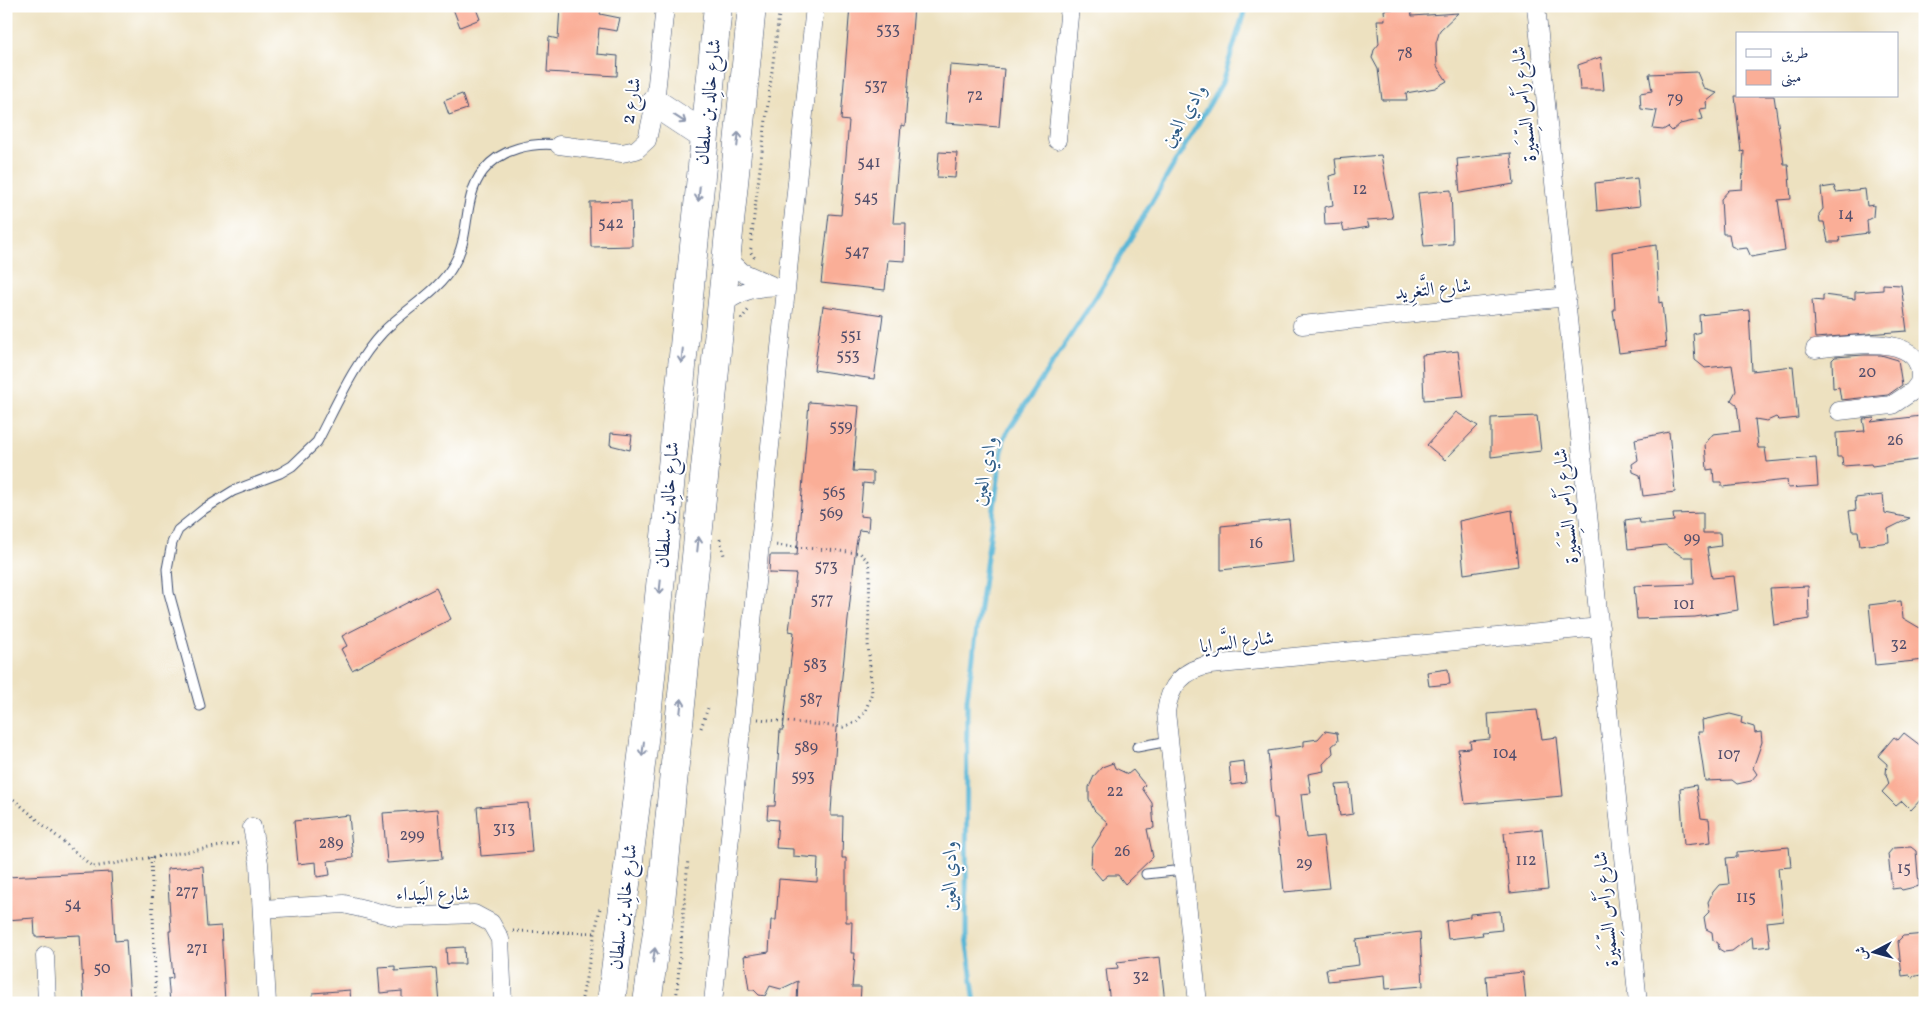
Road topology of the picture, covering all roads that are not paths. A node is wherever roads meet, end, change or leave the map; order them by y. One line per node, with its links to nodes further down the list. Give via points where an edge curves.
1 (665, 6): 7 (street, شارع 2)
2 (718, 6): 8 (main road, شارع خالِد بن سلطان)
3 (752, 6): 11 (main road, شارع خالِد بن سلطان, one-way to 3)
4 (815, 6): 12 (street)
5 (1070, 6): 9 (street)
6 (1536, 6): 13 (street, شارع رَأس السِّمَيرة)
7 (655, 103): 8 (main road, one-way to 8); 10 (street, شارع 2, via 650,134 636,150 622,153)
8 (705, 136): 31 (main road, شارع خالِد بن سلطان, one-way to 31, via 647,716)
9 (1057, 140)
10 (559, 145): 20 (lane, via 522,147 501,156 483,170 473,192 456,263 438,286 395,320 371,346 317,442 305,455 280,473 218,499 178,530 168,556 167,581)
11 (727, 258): 12 (street, via 742,272); 14 (main road, شارع خالِد بن سلطان)
12 (779, 286): 14 (street, via 740,293); 33 (street, via 760,544)
13 (1567, 297): 15 (street, شارع التَّغرِيد); 19 (street, شارع رَأس السِّمَيرة)
14 (723, 304): 32 (main road, شارع خالِد بن سلطان, one-way to 14, via 660,911)
15 (1302, 325)
16 (1815, 349): 17 (street, via 1883,343 1914,358)
17 (1922, 371): 18 (street, via 1916,387 1895,404)
18 (1839, 411)
19 (1600, 627): 21 (street, شارع السَّرايا, via 1200,667 1182,676 1170,692 1166,712); 35 (street, شارع رَأس السِّمَيرة)
20 (200, 706)
21 (1169, 741): 22 (lane); 24 (street, شارع السَّرايا)
22 (1137, 747)
23 (254, 833): 26 (street)
24 (1183, 870): 25 (lane); 34 (street, شارع السَّرايا)
25 (1146, 874)
26 (262, 908): 29 (street); 30 (street, شارع البَيداء, via 344,904 397,917 465,913 483,918 496,930 502,947)
27 (45, 956): 28 (street)
28 (47, 1003)
29 (267, 1003)
30 (503, 1003)
31 (611, 1003)
32 (647, 1003)
33 (713, 1003)
34 (1198, 1003)
35 (1638, 1003)

